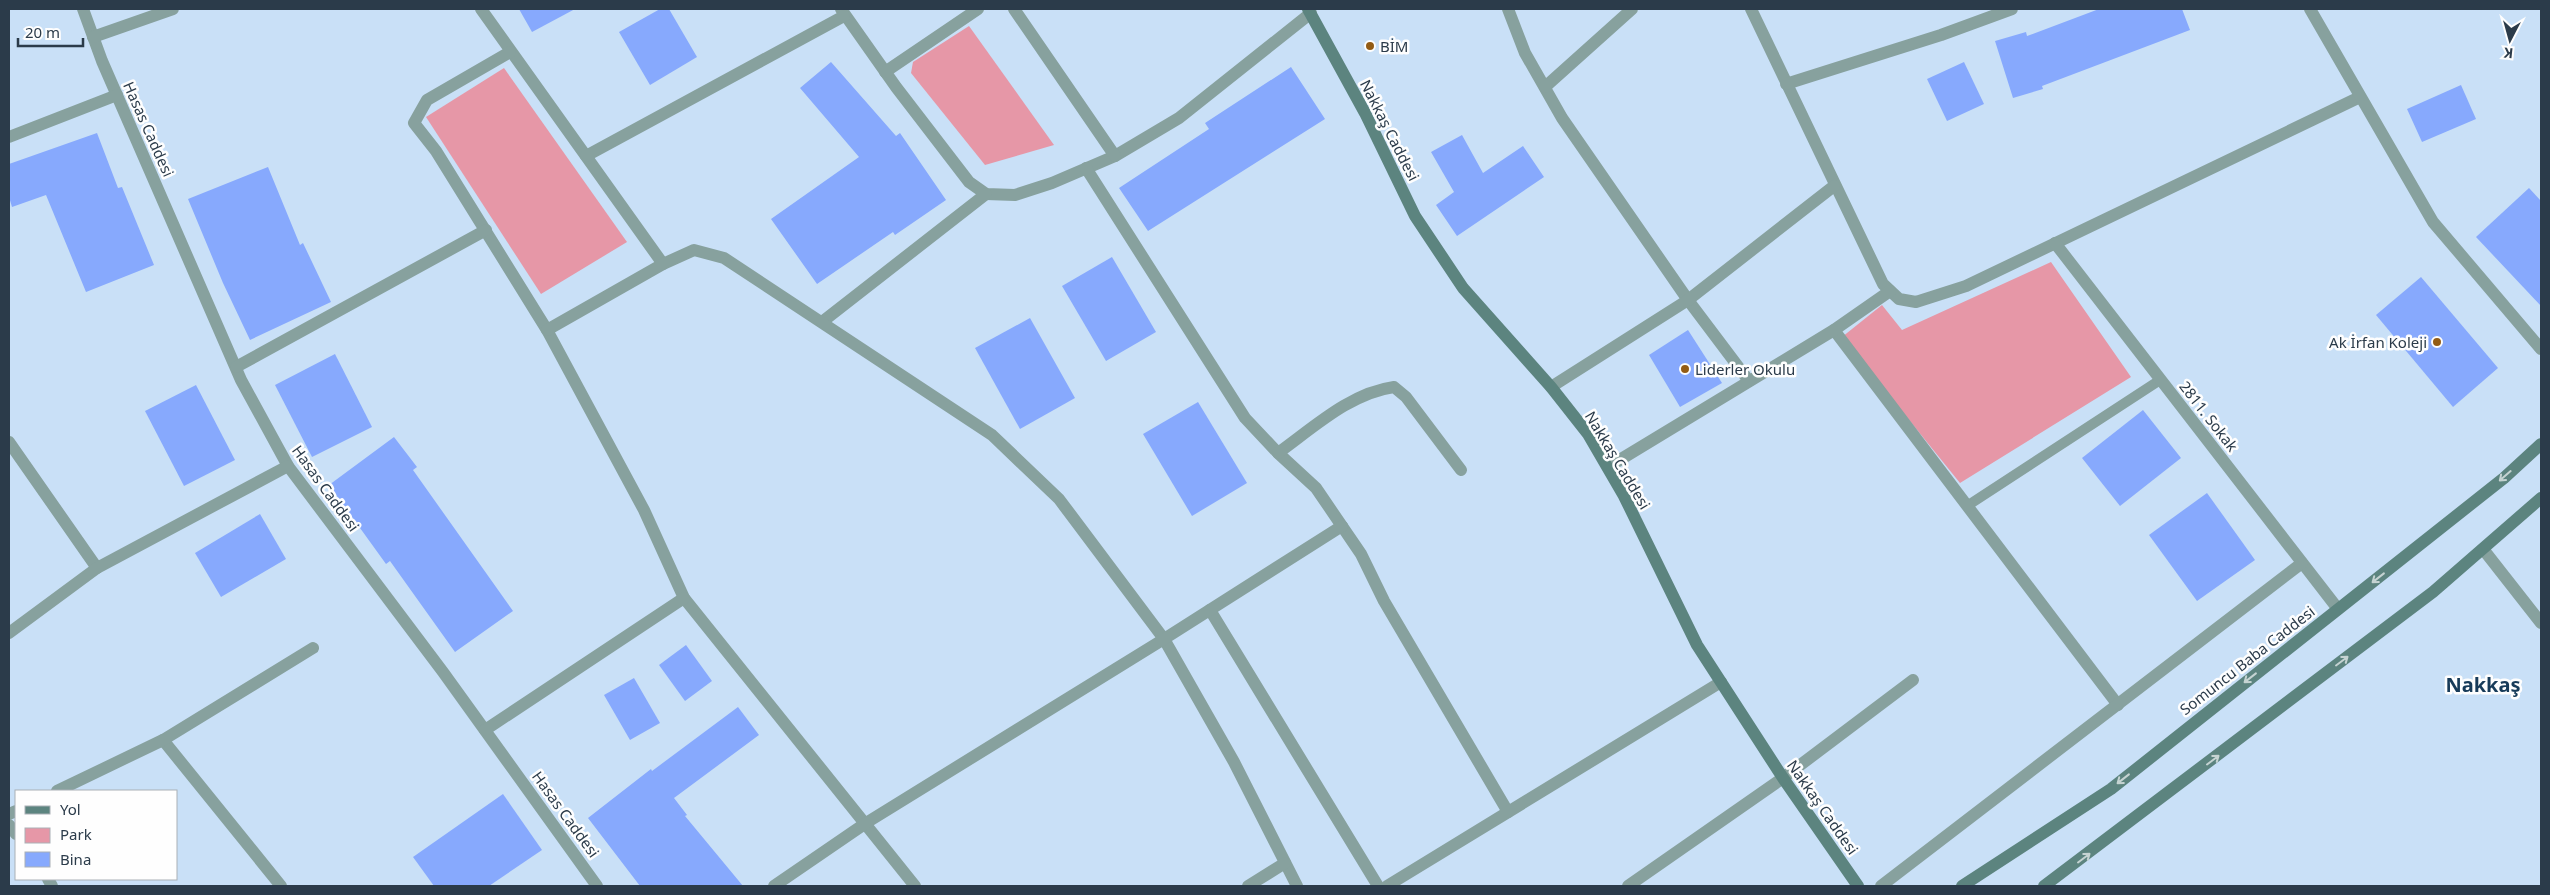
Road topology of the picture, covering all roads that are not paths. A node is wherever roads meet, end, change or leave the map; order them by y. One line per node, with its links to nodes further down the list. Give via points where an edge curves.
1 (82, 9): 13 (street, Hasas Caddesi)
2 (173, 9): 13 (street)
3 (481, 9): 14 (street)
4 (978, 9): 15 (street)
5 (1014, 9): 22 (street)
6 (1508, 9): 17 (street, via 1525,52)
7 (1632, 9): 17 (street)
8 (1751, 9): 16 (street)
9 (2012, 9): 16 (street)
10 (2310, 9): 19 (street)
11 (1309, 11): 22 (street, via 1179,118); 38 (main road, Nakkaş Caddesi, via 1365,113 1415,216 1463,288)
12 (843, 12): 15 (street); 21 (street)
13 (93, 37): 18 (street, Hasas Caddesi)
14 (510, 52): 21 (street); 26 (street, via 426,100 414,123 436,151)
15 (885, 72): 25 (street, via 969,182)
16 (1786, 84): 24 (street)
17 (1545, 87): 30 (street, via 1562,118)
18 (117, 95): 20 (street); 35 (street, Hasas Caddesi)
19 (2360, 96): 27 (street); 34 (street, via 2433,222)
20 (9, 137)
21 (586, 156): 28 (street)
22 (1116, 156): 23 (street)
23 (1086, 168): 25 (street, via 1015,195); 41 (street, via 1245,418)
24 (1834, 186): 29 (street, via 1883,284); 30 (street)
25 (986, 194): 31 (street)
26 (486, 230): 32 (street); 35 (street)
27 (2055, 243): 29 (street, via 1936,298 1916,302 1899,299); 36 (street, 2811. Sokak)
28 (663, 264): 31 (street, via 694,250 724,258); 32 (street)
29 (1890, 291): 33 (street)
30 (1688, 300): 37 (street); 38 (street)
31 (822, 322): 56 (street, via 992,435 1059,499)
32 (548, 330): 51 (street, via 644,510)
33 (1834, 330): 37 (street); 46 (street)
34 (2540, 345)
35 (236, 367): 42 (street, Hasas Caddesi)
36 (2160, 380): 46 (lane); 49 (street, 2811. Sokak)
37 (1749, 381): 43 (street)
38 (1551, 387): 43 (main road, Nakkaş Caddesi, via 1588,434)
39 (9, 442): 50 (street)
40 (2541, 444): 52 (main road, Somuncu Baba Caddesi, one-way to 52, via 2504,478)
41 (1278, 453): 44 (street, via 1343,406 1383,389 1394,388 1406,397); 47 (street, via 1316,488)
42 (288, 466): 50 (street); 61 (street, Hasas Caddesi)
43 (1608, 467): 59 (main road, Nakkaş Caddesi, via 1697,645)
44 (1461, 470)
45 (2541, 498): 48 (main road)
46 (1967, 506): 60 (street)
47 (1342, 526): 53 (street); 65 (street)
48 (2482, 549): 54 (street); 80 (main road, one-way to 48, via 2418,604)
49 (2302, 563): 52 (street, 2811. Sokak); 60 (street)
50 (98, 568): 55 (street)
51 (684, 598): 61 (street); 66 (street)
52 (2338, 609): 79 (main road, Somuncu Baba Caddesi, one-way to 79, via 2111,789)
53 (1210, 610): 56 (street); 74 (street)
54 (2541, 623)
55 (9, 633)
56 (1164, 639): 66 (street); 67 (street, via 1234,762)
57 (314, 648): 62 (street)
58 (1913, 680): 63 (street)
59 (1720, 682): 63 (main road, Nakkaş Caddesi); 65 (street)
60 (2118, 705): 78 (street)
61 (485, 730): 69 (street, Hasas Caddesi)
62 (163, 740): 64 (street); 68 (street)
63 (1783, 778): 76 (street); 77 (main road, Nakkaş Caddesi)
64 (59, 790)
65 (1508, 812): 75 (street)
66 (866, 823): 70 (street); 71 (street)
67 (1285, 863): 72 (street); 73 (street)
68 (281, 886)
69 (597, 886)
70 (774, 886)
71 (915, 886)
72 (1248, 886)
73 (1297, 886)
74 (1378, 886)
75 (1387, 886)
76 (1628, 886)
77 (1858, 886)
78 (1880, 886)
79 (1962, 886)
80 (2044, 886)

